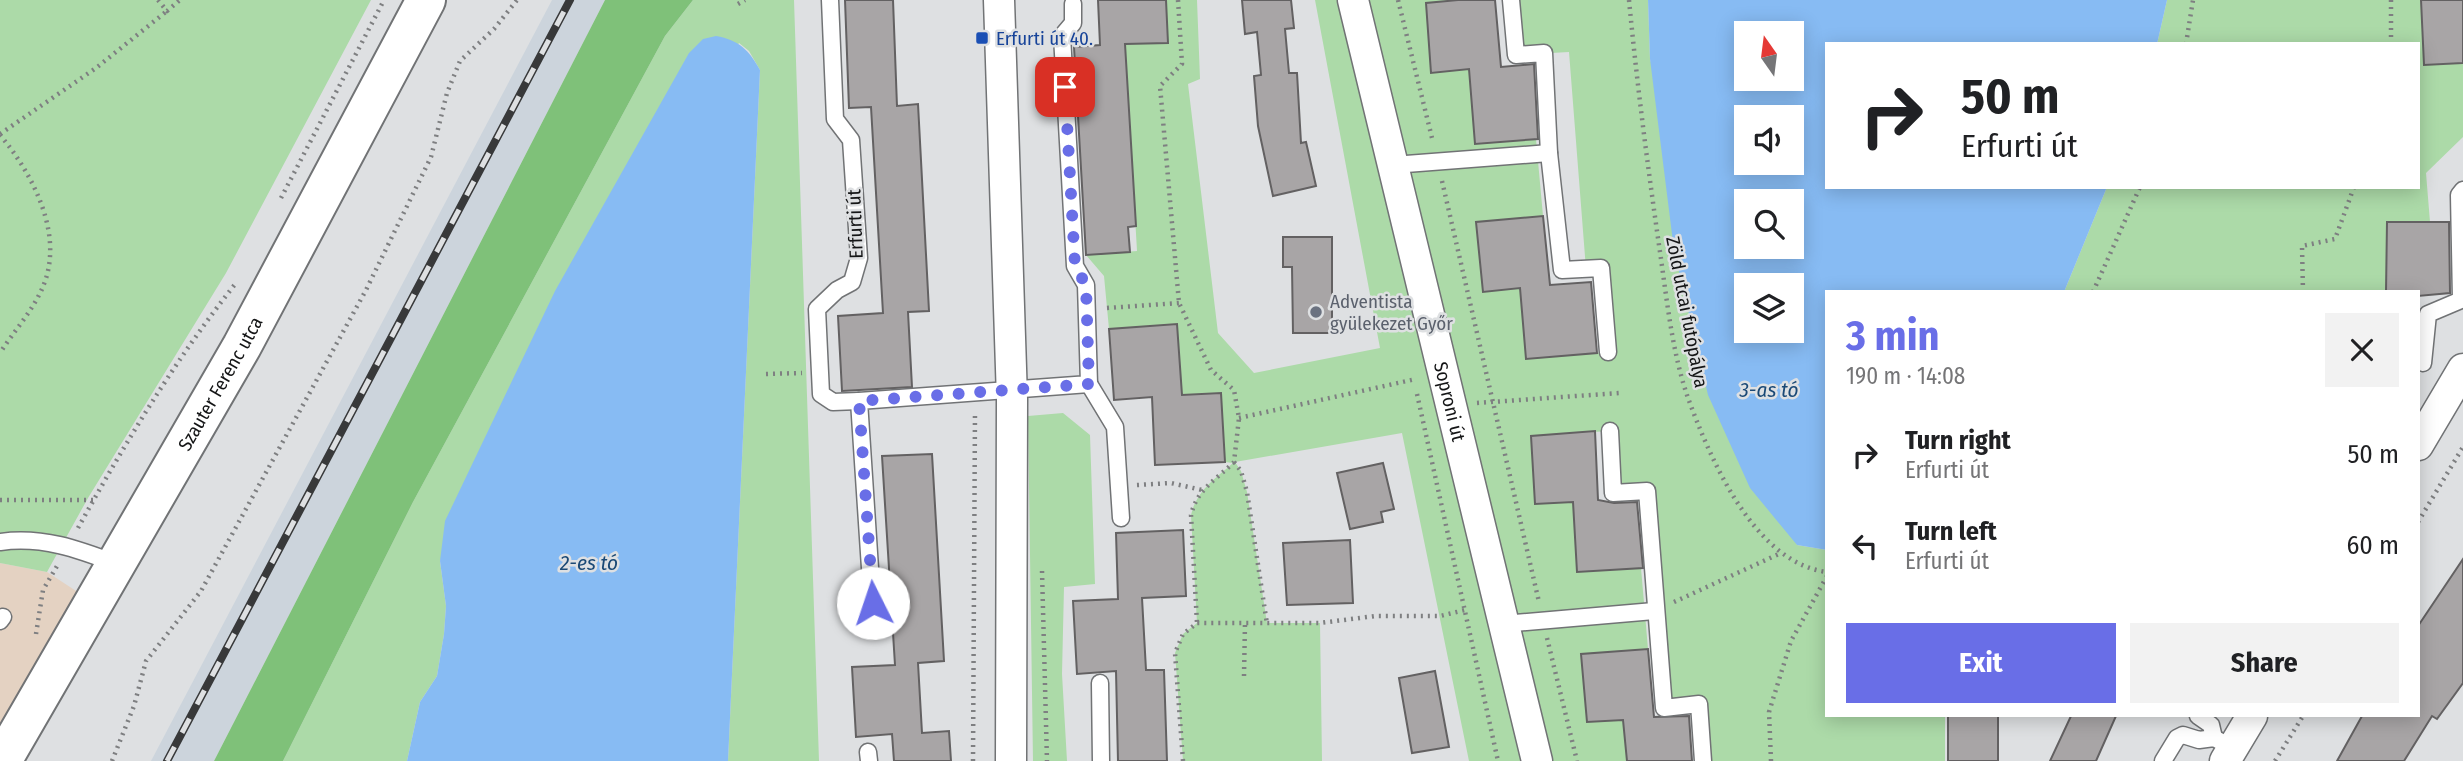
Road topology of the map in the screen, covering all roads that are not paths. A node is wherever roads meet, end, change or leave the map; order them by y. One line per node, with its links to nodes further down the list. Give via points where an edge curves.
1 (426, 0): 20 (street, Szauter Ferenc utca, via 242,345)
2 (830, 0): 15 (lane, Erfurti út, via 835,119 851,141 859,258 852,282 817,309 821,394 832,402)
3 (999, 0): 14 (street)
4 (1353, 0): 8 (street, Soproni út)
5 (1511, 0): 7 (lane, via 1516,55 1544,53)
6 (1073, 4): 13 (lane, via 1073,23 1062,36 1075,266 1086,285)
7 (1549, 153): 8 (lane); 10 (lane, via 1562,270 1601,268)
8 (1393, 166): 22 (street, Soproni út)
9 (2463, 190): 11 (lane, via 2459,195 2460,300 2428,314)
10 (1608, 352)
11 (2423, 363)
12 (2463, 369): 17 (street)
13 (1089, 384): 14 (lane, Erfurti út); 18 (lane, via 1115,427)
14 (1012, 391): 15 (lane, Erfurti út); 29 (street)
15 (859, 401): 23 (lane)
16 (1609, 430): 21 (lane, via 1613,493 1647,491)
17 (2420, 442)
18 (1121, 518)
19 (0, 542): 20 (lane, via 22,539 69,545)
20 (117, 564): 28 (street, Szauter Ferenc utca)
21 (1654, 611): 22 (lane, via 1543,620); 32 (lane, via 1664,708 1699,705)
22 (1501, 613): 31 (street, Soproni út)
23 (874, 629)
24 (1100, 683): 30 (lane)
25 (2199, 717): 27 (lane, via 2211,725)
26 (2251, 717): 27 (street)
27 (2224, 749): 33 (lane, via 2183,734)
28 (2, 761)
29 (1012, 761)
30 (1101, 761)
31 (1537, 761)
32 (1703, 761)
33 (2163, 761)

